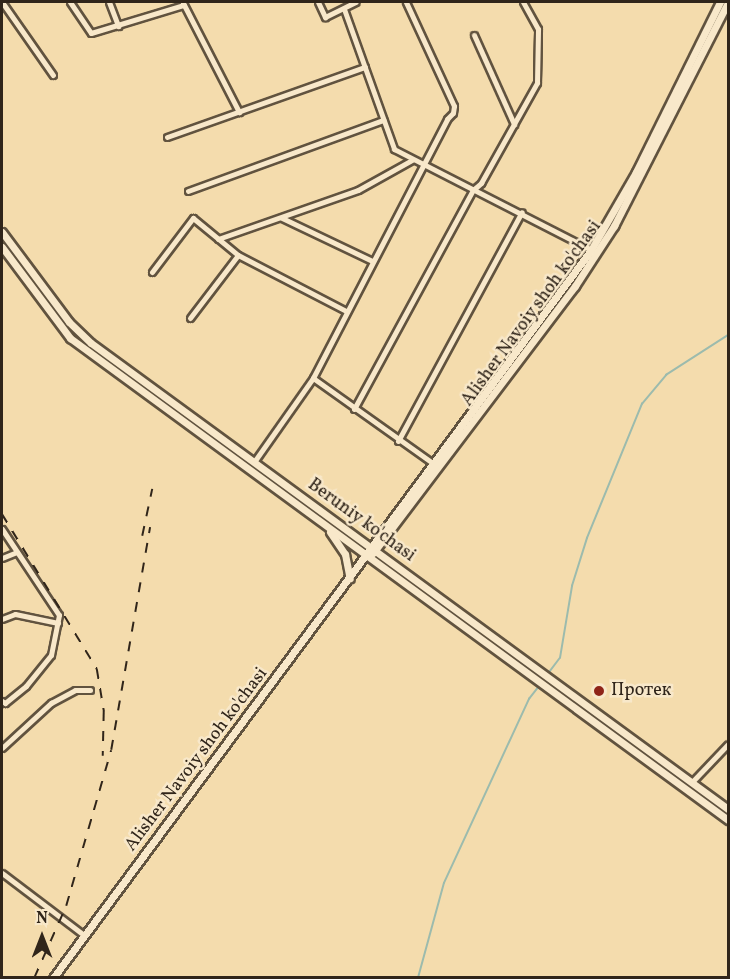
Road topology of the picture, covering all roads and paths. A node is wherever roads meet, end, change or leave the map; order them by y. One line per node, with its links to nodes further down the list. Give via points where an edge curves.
1 (2, 2): 15 (street)
2 (70, 2): 12 (street, via 91,33)
3 (109, 2): 12 (street)
4 (318, 2): 11 (street, via 325,17)
5 (356, 2): 11 (street)
6 (406, 2): 21 (street, via 454,106)
7 (523, 2): 18 (street, via 538,29 537,83)
8 (720, 2): 29 (main road, Alisher Navoiy shoh ko'chasi, via 630,183)
9 (728, 2): 42 (main road, Alisher Navoiy shoh ko'chasi, via 614,226 575,286)
10 (184, 3): 12 (street); 16 (street)
11 (344, 9): 14 (street)
12 (118, 26)
13 (474, 36): 18 (street)
14 (365, 67): 16 (street); 17 (street)
15 (53, 75)
16 (239, 112): 19 (street)
17 (383, 120): 20 (street, via 394,149); 23 (street)
18 (514, 124): 22 (street, via 481,183)
19 (167, 137)
20 (412, 160): 21 (street); 25 (street, via 358,190)
21 (423, 166): 22 (street); 31 (street)
22 (473, 190): 24 (street); 36 (street)
23 (188, 191)
24 (522, 212): 29 (street); 37 (street)
25 (281, 218): 27 (street); 31 (street)
26 (2, 232): 38 (main road, Beruniy ko'chasi, via 77,331)
27 (218, 239): 30 (street); 32 (street, via 193,218)
28 (2, 248): 40 (main road, Beruniy ko'chasi, via 70,338)
29 (591, 250): 39 (main road, Alisher Navoiy shoh ko'chasi)
30 (238, 255): 33 (street); 34 (street)
31 (372, 261): 33 (street)
32 (152, 272)
33 (346, 311): 35 (street)
34 (190, 318)
35 (314, 378): 36 (street); 38 (street)
36 (354, 409): 37 (street)
37 (398, 441): 39 (street)
38 (254, 462): 42 (main road, Beruniy ko'chasi)
39 (431, 462): 42 (main road, Alisher Navoiy shoh ko'chasi)
40 (325, 525): 44 (main road, Beruniy ko'chasi); 46 (main road, via 345,554)
41 (2, 529): 43 (street)
42 (373, 548): 44 (main road, Alisher Navoiy shoh ko'chasi); 51 (main road, Beruniy ko'chasi)
43 (17, 552): 45 (street); 48 (street, via 53,602)
44 (366, 557): 46 (main road, Alisher Navoiy shoh ko'chasi); 52 (main road, Beruniy ko'chasi)
45 (2, 558)
46 (350, 579): 59 (main road, Alisher Navoiy shoh ko'chasi)
47 (2, 619): 48 (street, via 15,614)
48 (58, 623): 50 (street, via 51,654 26,686 5,703)
49 (90, 690): 54 (street, via 75,690 51,703)
50 (2, 701)
51 (605, 717): 52 (main road); 55 (main road, Beruniy ko'chasi)
52 (600, 725): 57 (main road, Beruniy ko'chasi)
53 (729, 744): 55 (street)
54 (2, 748)
55 (692, 782): 56 (main road, Beruniy ko'chasi)
56 (729, 808)
57 (729, 820)
58 (2, 873): 59 (street)
59 (84, 935): 60 (main road, Alisher Navoiy shoh ko'chasi)
60 (53, 978)

